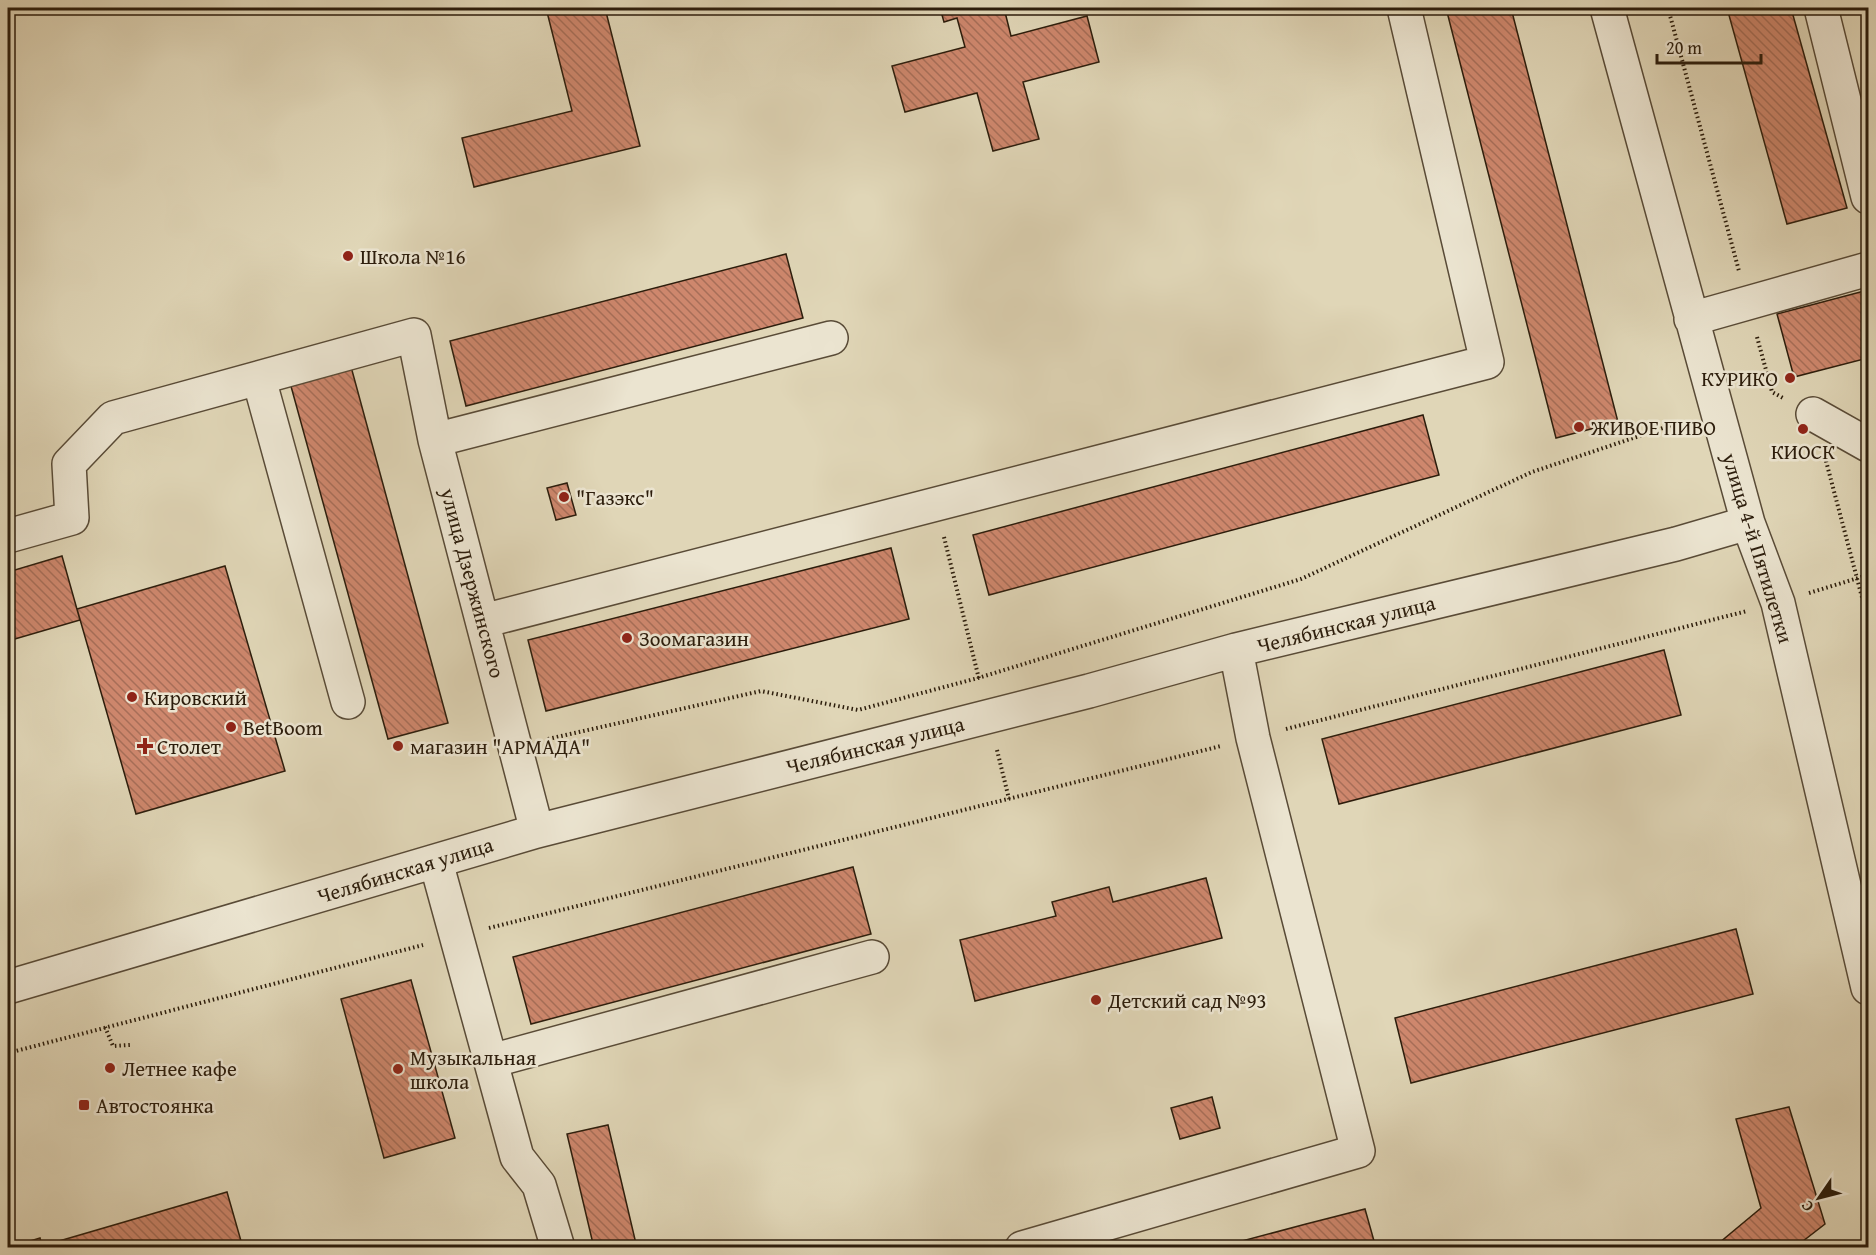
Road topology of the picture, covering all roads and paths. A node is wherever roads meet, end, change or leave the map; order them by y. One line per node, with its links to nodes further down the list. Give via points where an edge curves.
1 (1404, 8): 13 (street, via 1487,362)
2 (1607, 8): 6 (street, улица 4-й Пятилетки)
3 (1821, 8): 4 (street)
4 (1869, 197)
5 (1869, 268): 6 (street)
6 (1691, 320): 14 (street, улица 4-й Пятилетки)
7 (831, 338): 11 (street)
8 (259, 379): 11 (street, улица Дзержинского, via 414,335); 15 (street, via 113,418 69,464 72,518); 21 (street)
9 (1813, 414): 12 (street)
10 (1672, 425): 20 (path, via 1532,472 1301,579)
11 (435, 441): 18 (street, улица Дзержинского)
12 (1869, 445)
13 (935, 504): 18 (street); 20 (path)
14 (1748, 523): 17 (street, улица 4-й Пятилетки); 19 (street, Челябинская улица, via 1676,544)
15 (8, 536)
16 (1869, 576): 17 (path)
17 (1778, 603): 23 (path); 31 (street, улица 4-й Пятилетки)
18 (483, 621): 24 (street, улица Дзержинского)
19 (1236, 650): 22 (street, Челябинская улица); 23 (street)
20 (978, 678): 22 (path); 24 (path, via 858,710 761,691)
21 (348, 702)
22 (988, 716): 25 (path); 26 (street, Челябинская улица)
23 (1253, 738): 25 (path); 37 (street, via 1358,1151)
24 (515, 746): 26 (street, улица Дзержинского)
25 (1009, 798): 28 (path)
26 (537, 831): 27 (street, Челябинская улица)
27 (436, 862): 28 (street); 30 (street, Челябинская улица)
28 (456, 936): 32 (path); 35 (street)
29 (872, 957): 35 (street)
30 (8, 987)
31 (1869, 988)
32 (105, 1027): 33 (path, via 113,1046); 34 (path)
33 (130, 1045)
34 (8, 1053)
35 (491, 1061): 36 (street, via 517,1156 539,1185)
36 (558, 1248)
37 (1022, 1248)

